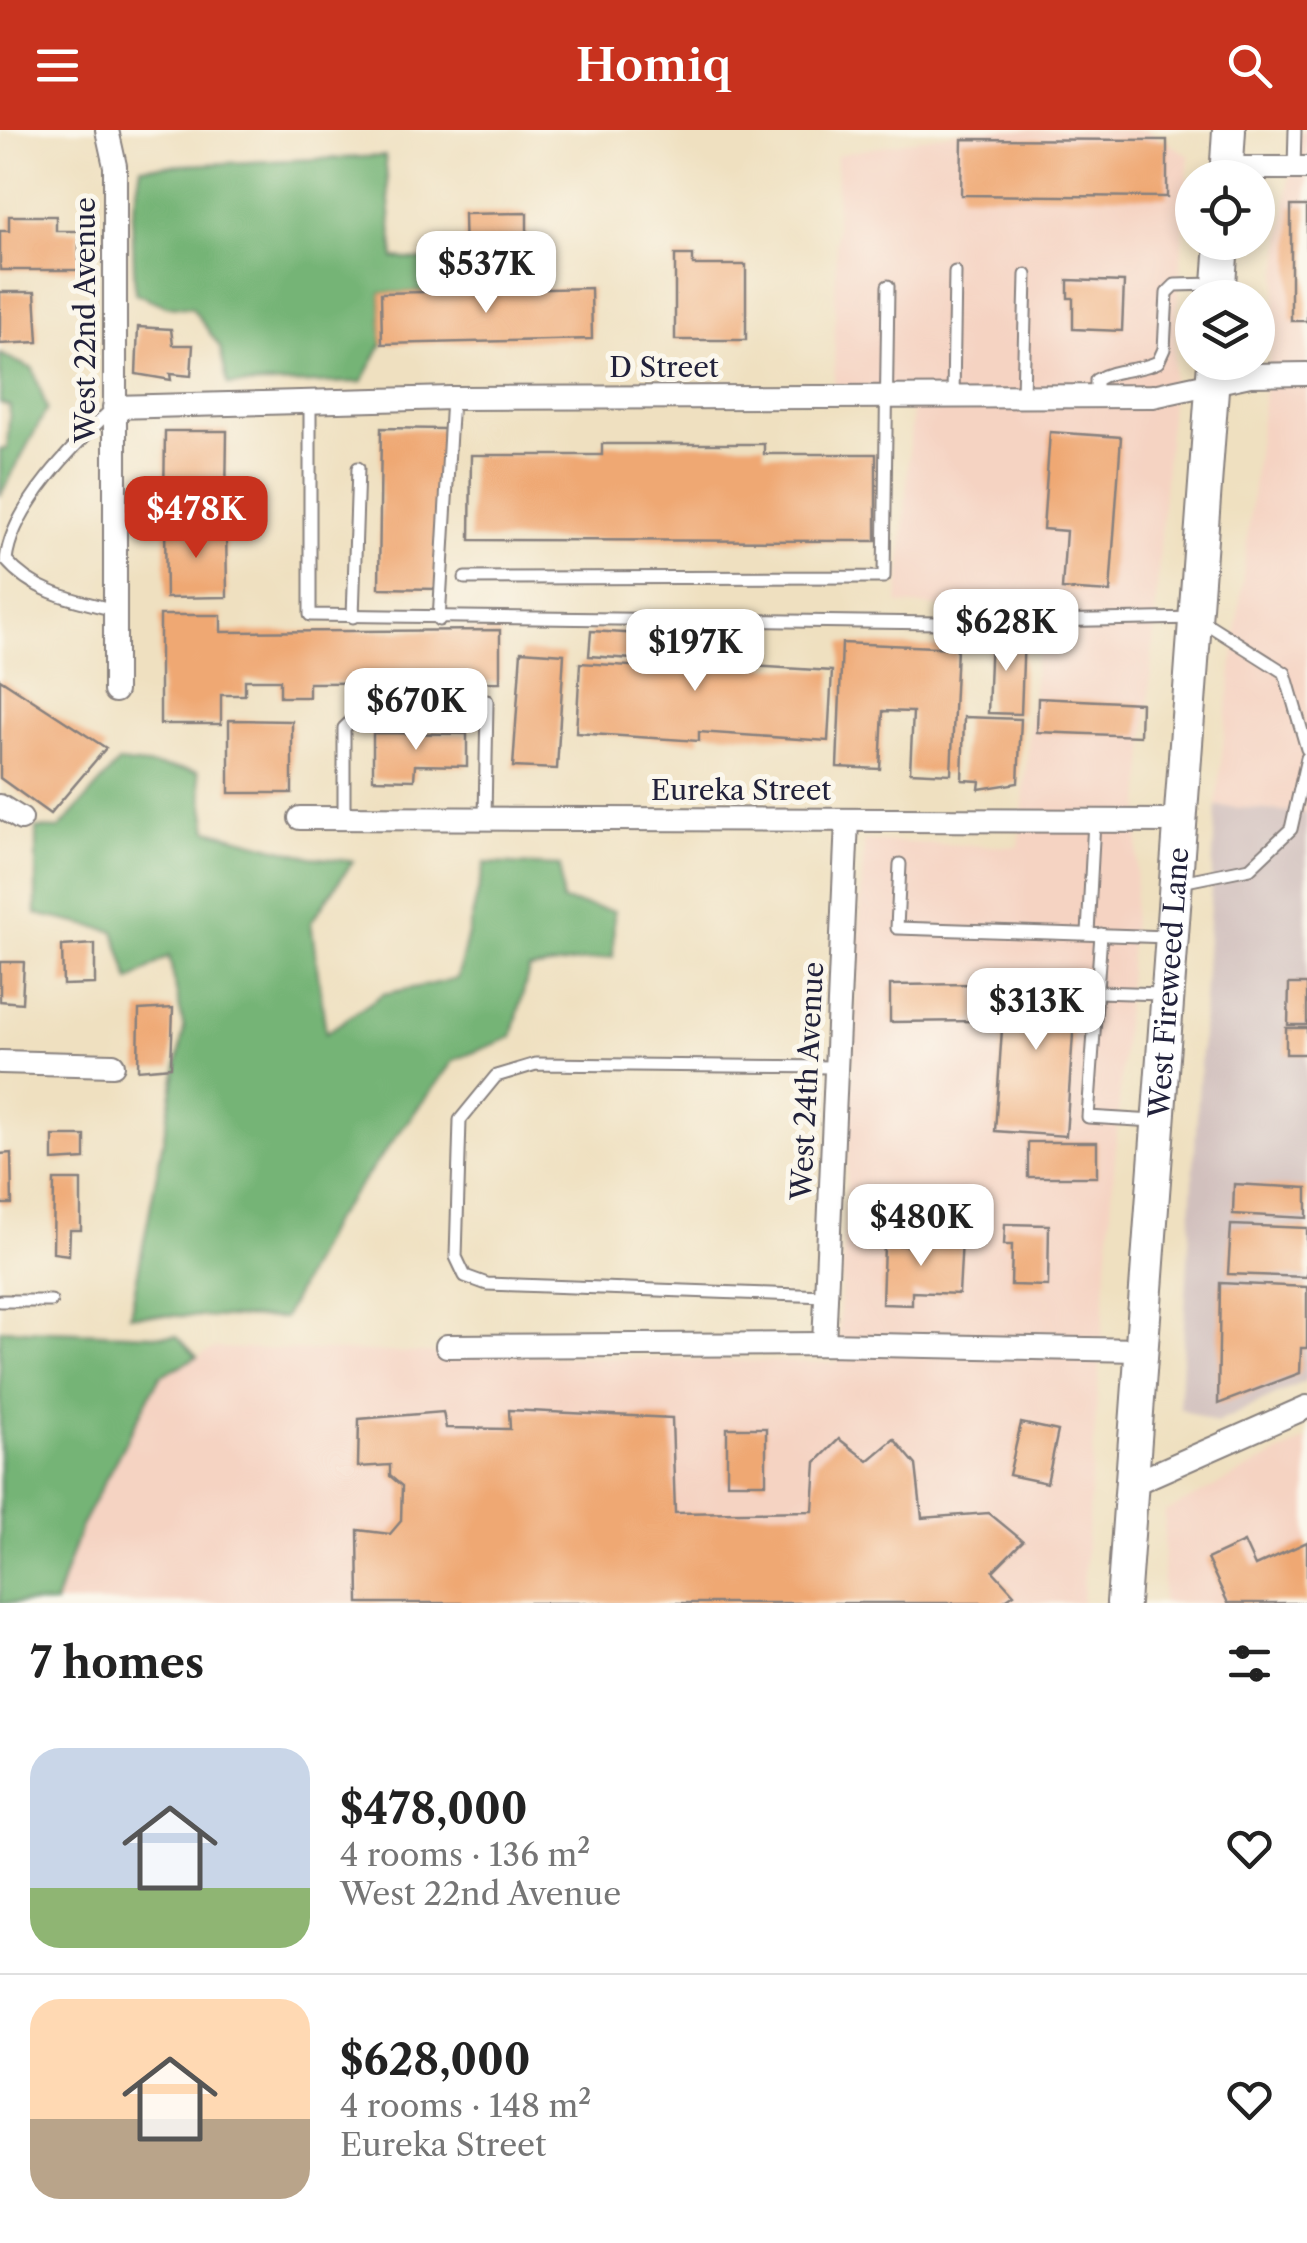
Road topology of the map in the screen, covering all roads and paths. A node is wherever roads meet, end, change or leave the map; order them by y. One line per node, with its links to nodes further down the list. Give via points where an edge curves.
1 (107, 130): 21 (street, West 22nd Avenue, via 115,166)
2 (1229, 130): 4 (main road)
3 (1295, 130): 5 (lane)
4 (1227, 160)
5 (1301, 168): 6 (street)
6 (1275, 170)
7 (955, 272): 16 (lane)
8 (1026, 275): 17 (lane)
9 (1175, 285): 18 (lane, via 1167,293 1158,362 1110,372 1096,380)
10 (888, 286): 15 (lane)
11 (1275, 373): 12 (street, D Street)
12 (1307, 374)
13 (1193, 380): 18 (street, D Street, via 1152,396)
14 (1213, 380): 26 (main road, West Fireweed Lane)
15 (885, 396): 16 (street, D Street); 19 (street, D Street); 23 (lane, via 884,577)
16 (953, 396): 17 (street, D Street)
17 (1023, 396): 18 (street, D Street)
18 (1096, 396)
19 (452, 398): 20 (street, D Street); 27 (lane)
20 (310, 400): 21 (street, D Street); 25 (lane, via 310,615)
21 (114, 407): 24 (street, West 22nd Avenue); 24 (lane, via 74,445 24,514 8,538 6,560 40,588)
22 (358, 468): 25 (lane)
23 (465, 578)
24 (115, 610): 28 (street, West 22nd Avenue)
25 (353, 617): 27 (lane)
26 (1198, 618): 27 (lane); 29 (lane, via 1284,673); 38 (main road, West Fireweed Lane)
27 (440, 620)
28 (115, 691)
29 (1307, 750)
30 (1307, 758): 40 (lane, via 1291,829 1250,868)
31 (0, 806): 34 (street)
32 (300, 818): 33 (street, Eureka Street)
33 (344, 818): 35 (street, Eureka Street); 35 (lane, via 344,728 372,701 468,701 488,702)
34 (21, 819)
35 (485, 819): 36 (street, Eureka Street)
36 (848, 821): 37 (street, Eureka Street); 47 (street, West 24th Avenue)
37 (1094, 821): 38 (street, Eureka Street); 41 (lane)
38 (1182, 822): 40 (main road, West Fireweed Lane)
39 (900, 864): 41 (lane, via 897,928)
40 (1177, 883): 42 (main road, West Fireweed Lane)
41 (1095, 934): 42 (lane); 43 (lane)
42 (1172, 937): 44 (main road, West Fireweed Lane)
43 (1097, 992): 44 (lane); 48 (lane, via 1088,1117)
44 (1167, 994): 48 (main road, West Fireweed Lane)
45 (0, 1062): 46 (street)
46 (114, 1065)
47 (838, 1067): 49 (street, West 24th Avenue); 49 (lane, via 536,1064 496,1076 460,1120 456,1257 465,1276 486,1284)
48 (1158, 1121): 54 (main road, West Fireweed Lane)
49 (826, 1296): 52 (street, West 24th Avenue)
50 (51, 1301): 51 (lane)
51 (0, 1302)
52 (824, 1344): 53 (street); 54 (street)
53 (446, 1346)
54 (1141, 1350): 56 (main road, West Fireweed Lane)
55 (1307, 1407): 56 (street)
56 (1130, 1485): 57 (main road, West Fireweed Lane)
57 (1123, 1603)

